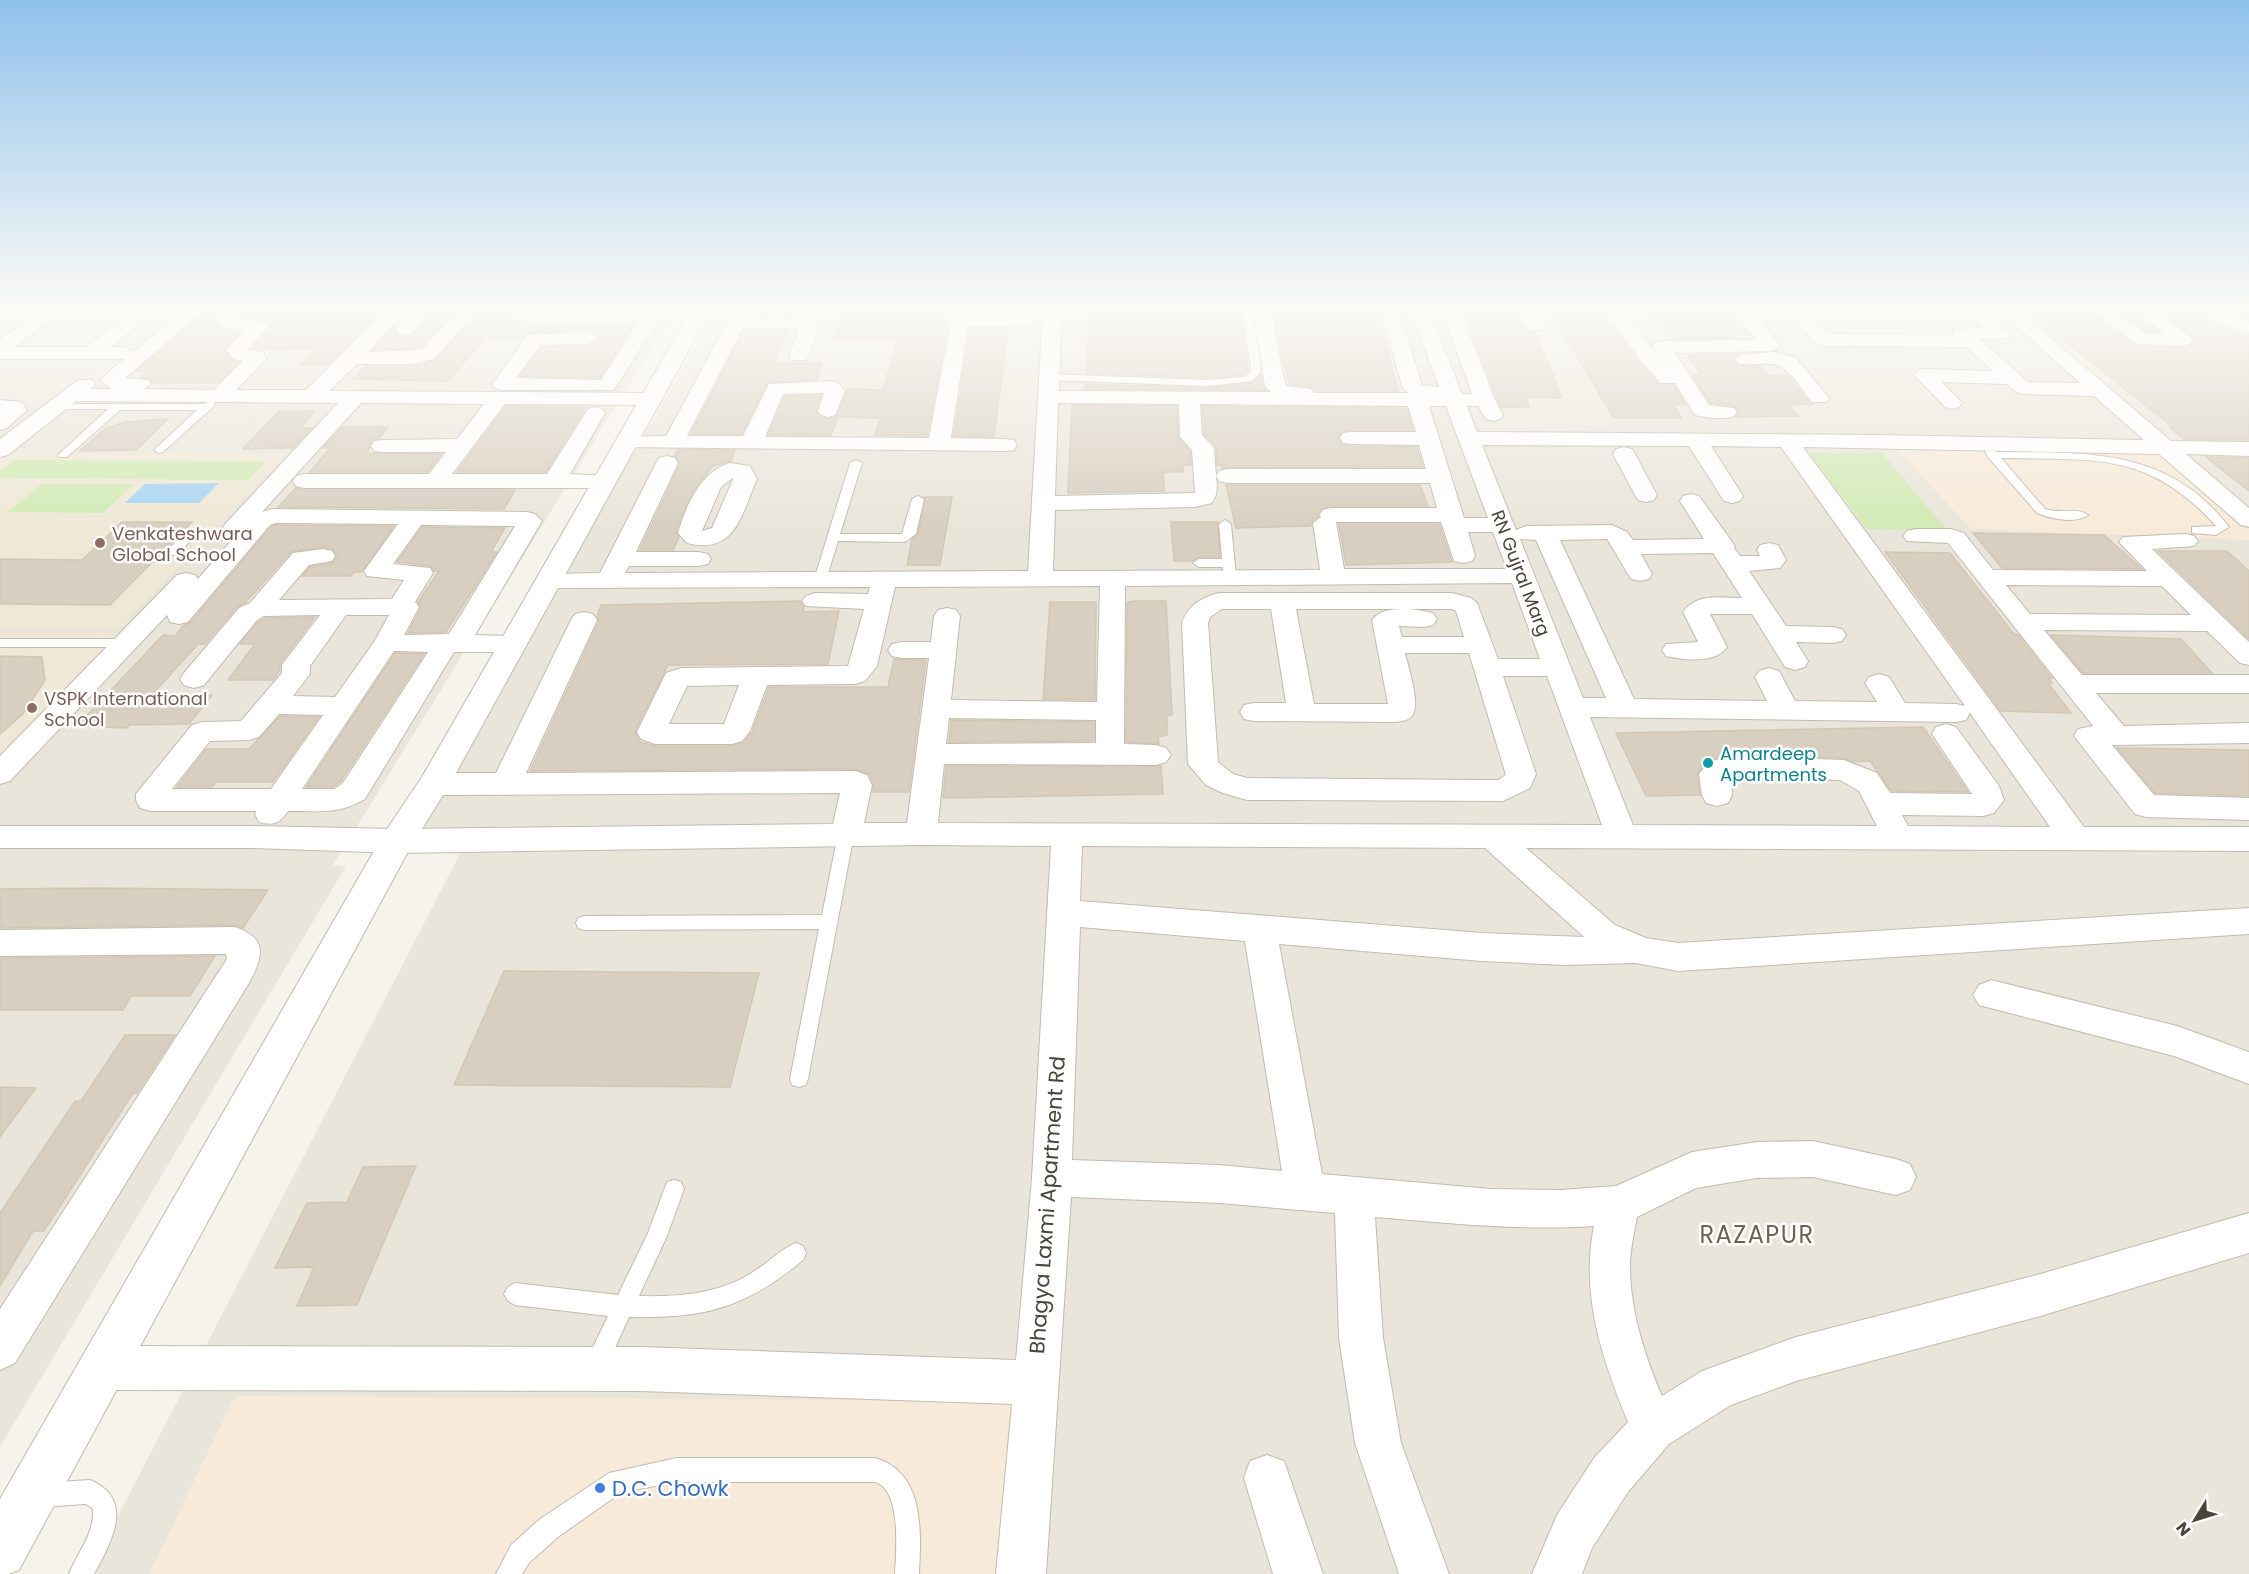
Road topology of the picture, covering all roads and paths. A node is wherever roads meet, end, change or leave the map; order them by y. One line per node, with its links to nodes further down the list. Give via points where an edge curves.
1 (85, 383): 37 (street)
2 (114, 383): 27 (street)
3 (231, 383): 27 (street)
4 (325, 383): 29 (street)
5 (503, 383): 23 (street)
6 (557, 383): 23 (street)
7 (609, 383): 23 (street)
8 (661, 383): 34 (street)
9 (705, 383): 63 (street)
10 (947, 383): 56 (street)
11 (1049, 383): 24 (street)
12 (1161, 383): 24 (lane)
13 (1276, 383): 26 (street, via 1277,389 1288,393)
14 (1412, 383): 28 (street, via 1422,392)
15 (1448, 383): 28 (street, RN Gujral Marg)
16 (1479, 383): 36 (street)
17 (1668, 383): 48 (street)
18 (1685, 383): 42 (street, via 1702,411)
19 (1806, 383): 33 (street)
20 (1932, 383): 38 (street)
21 (2018, 383): 25 (street, via 2023,388)
22 (2091, 383): 25 (street)
23 (555, 386)
24 (1049, 387): 32 (street); 82 (street)
25 (2098, 390): 58 (street)
26 (1341, 392)
27 (219, 395): 29 (street); 37 (street); 40 (lane); 62 (lane)
28 (1453, 396): 35 (street); 36 (street); 50 (street, RN Gujral Marg)
29 (311, 397): 30 (street)
30 (355, 397): 31 (street); 92 (street)
31 (500, 398): 34 (street); 51 (street)
32 (1189, 398): 35 (street); 82 (street, via 1191,437 1203,448 1204,498)
33 (1819, 398)
34 (652, 399): 54 (street)
35 (1417, 400): 52 (street)
36 (1485, 400): 44 (street, via 1496,417)
37 (63, 401): 40 (lane); 61 (street)
38 (1952, 403)
39 (0, 406): 46 (street, via 15,406 17,410)
40 (118, 406): 67 (lane)
41 (828, 411): 55 (street, via 835,391 831,387 777,388)
42 (1727, 412)
43 (595, 413): 75 (street)
44 (1533, 418)
45 (1603, 423): 47 (street)
46 (0, 424)
47 (1656, 431): 48 (street); 50 (street)
48 (1693, 431): 53 (street); 66 (street); 77 (street, via 1780,457); 79 (street)
49 (1351, 438): 52 (street)
50 (1469, 438): 89 (street, RN Gujral Marg)
51 (468, 439): 72 (street, via 392,434); 73 (street)
52 (1428, 439): 70 (street)
53 (1788, 441): 60 (street); 178 (street)
54 (627, 442): 63 (street); 74 (street)
55 (751, 442): 56 (street); 63 (street)
56 (939, 444): 57 (street)
57 (1006, 445)
58 (2164, 448): 59 (street); 60 (street); 83 (street)
59 (2192, 448): 64 (street); 84 (street)
60 (1988, 449): 78 (lane, via 2126,462 2160,472); 85 (lane, via 2041,511 2051,515)
61 (0, 450)
62 (159, 450)
63 (670, 452): 101 (street)
64 (2245, 452)
65 (1552, 453): 66 (street)
66 (1624, 454): 76 (street)
67 (63, 455)
68 (856, 463): 94 (lane)
69 (1227, 476): 70 (street)
70 (1439, 476): 87 (street)
71 (304, 481): 72 (street)
72 (351, 481): 73 (street)
73 (435, 481): 75 (street)
74 (605, 481): 75 (street); 112 (street)
75 (554, 482)
76 (1646, 495)
77 (1809, 495)
78 (2195, 495): 83 (lane); 83 (lane)
79 (1732, 496)
80 (918, 500): 94 (lane, via 910,534 905,538)
81 (1691, 501): 98 (street)
82 (1044, 502): 109 (street)
83 (2216, 503): 84 (street); 91 (lane, via 2223,526)
84 (2245, 508)
85 (2082, 515)
86 (415, 517): 118 (street, via 376,571 421,573); 121 (street, via 266,518); 129 (street, via 530,521)
87 (1452, 520): 89 (street); 100 (street); 107 (street, via 1328,519)
88 (1225, 524): 104 (lane)
89 (1504, 529): 90 (street); 106 (street, RN Gujral Marg)
90 (1545, 533): 95 (street, via 1612,532); 151 (street)
91 (2191, 535): 111 (street, via 2131,542)
92 (227, 536): 97 (lane, via 193,531); 131 (street)
93 (1915, 536): 108 (street, via 1956,538)
94 (833, 537): 114 (lane)
95 (1626, 547): 98 (street); 105 (street)
96 (1769, 550): 98 (street, via 1774,560 1771,563)
97 (173, 552)
98 (1728, 555): 119 (street)
99 (323, 556): 120 (street, via 302,558)
100 (1463, 556)
101 (620, 559): 102 (street); 113 (street)
102 (699, 560): 113 (street); 114 (street)
103 (1199, 563): 104 (lane)
104 (1230, 570): 107 (street); 110 (street)
105 (1640, 574)
106 (1522, 576): 107 (street); 141 (street, RN Gujral Marg)
107 (1333, 577)
108 (1986, 577): 111 (street); 125 (street)
109 (1040, 578): 110 (street); 115 (street)
110 (1113, 578): 154 (street)
111 (2169, 579): 126 (street)
112 (549, 581): 113 (street); 133 (street)
113 (609, 581)
114 (818, 591): 115 (street)
115 (882, 591): 142 (street, via 863,666 855,675)
116 (1282, 601): 123 (street, via 1452,601 1468,608); 138 (street, via 1219,601 1207,605 1196,617 1203,764 1209,773 1231,786 1503,790 1519,781 1521,774); 157 (street)
117 (340, 606): 118 (street); 120 (street); 149 (street)
118 (400, 606): 132 (street, via 407,609)
119 (1760, 606): 127 (street); 137 (street, via 1702,606 1696,612 1714,646 1708,650)
120 (259, 608): 144 (street, via 248,614)
121 (179, 615)
122 (947, 616): 136 (street)
123 (1471, 619): 134 (street, via 1389,618 1385,620); 138 (street)
124 (584, 620): 165 (street)
125 (2024, 622): 126 (street); 146 (street)
126 (2214, 623): 139 (street)
127 (1778, 634): 128 (street); 140 (street)
128 (1833, 635)
129 (453, 642): 132 (street); 133 (street); 167 (street, via 354,791 340,800)
130 (0, 643): 131 (lane)
131 (128, 643): 163 (street)
132 (386, 643): 148 (street)
133 (513, 644): 164 (street)
134 (1389, 645): 138 (street); 157 (street, via 1401,711)
135 (901, 650): 136 (street)
136 (943, 650): 152 (street)
137 (1675, 650)
138 (1484, 656): 141 (street)
139 (2249, 657)
140 (1796, 661)
141 (1558, 668): 150 (street, RN Gujral Marg)
142 (756, 677)
143 (1769, 677): 153 (street)
144 (194, 679)
145 (1879, 683): 156 (street)
146 (2074, 684): 147 (street); 159 (street)
147 (2249, 684)
148 (343, 706): 149 (street); 167 (street)
149 (270, 707): 167 (street, via 249,730 208,730 198,734 150,798)
150 (1573, 707): 151 (street); 176 (street, RN Gujral Marg)
151 (1624, 708): 153 (street)
152 (936, 709): 154 (street); 161 (street)
153 (1786, 710): 156 (street)
154 (1110, 711): 160 (street, via 1110,745)
155 (1254, 712): 157 (street)
156 (1897, 712): 168 (street, via 1951,723 1988,794 1988,803)
157 (1302, 713)
158 (2249, 733): 159 (street)
159 (2115, 734): 169 (street, via 2088,736 2146,806)
160 (1106, 753): 161 (street); 162 (street)
161 (930, 754): 171 (street)
162 (1156, 754)
163 (0, 774)
164 (434, 784): 165 (street); 180 (street)
165 (506, 784): 170 (street, via 856,782)
166 (1717, 795): 168 (street, via 1714,774 1731,766 1844,770 1866,780)
167 (279, 800): 175 (street)
168 (1881, 804): 177 (street)
169 (2249, 809)
170 (846, 834): 171 (street); 180 (street); 183 (lane)
171 (921, 834): 172 (street)
172 (1067, 835): 173 (street); 181 (street, Bhagya Laxmi Apartment Rd)
173 (1492, 836): 176 (street); 187 (street, via 1603,934)
174 (0, 837): 175 (street)
175 (251, 837): 180 (street)
176 (1622, 837): 177 (street)
177 (1899, 838): 178 (street)
178 (2075, 838): 179 (street)
179 (2249, 839)
180 (397, 841): 202 (street)
181 (1064, 913): 185 (street); 192 (street, Bhagya Laxmi Apartment Rd)
182 (2249, 921): 187 (street, via 1678,957)
183 (830, 922): 184 (lane); 190 (lane)
184 (584, 923)
185 (1260, 930): 187 (street, via 1482,947); 194 (street)
186 (0, 943): 201 (street, via 234,940 242,947 244,959)
187 (1641, 951)
188 (1992, 995): 189 (street, via 2177,1041)
189 (2249, 1068)
190 (800, 1079)
191 (1896, 1177): 196 (street, via 1813,1159 1757,1160 1692,1170)
192 (1052, 1178): 194 (street, via 1219,1184); 204 (street, Bhagya Laxmi Apartment Rd)
193 (674, 1189): 200 (lane, via 657,1236)
194 (1305, 1192): 195 (street)
195 (1354, 1196): 196 (street, via 1491,1208); 214 (street, via 1361,1338 1377,1443)
196 (1619, 1205): 205 (street, via 1609,1272 1635,1390)
197 (2249, 1233): 205 (street, via 2037,1296 1796,1359 1718,1387)
198 (796, 1254): 200 (lane, via 739,1292 700,1304)
199 (515, 1294): 200 (lane)
200 (623, 1306): 203 (lane)
201 (0, 1348)
202 (104, 1368): 203 (street); 207 (street)
203 (594, 1369): 204 (street)
204 (1036, 1383): 212 (street, Bhagya Laxmi Apartment Rd)
205 (1653, 1428): 215 (street, via 1611,1475 1574,1532)
206 (1267, 1478): 213 (street)
207 (31, 1495): 208 (street); 209 (lane, via 90,1492 101,1502 105,1510 103,1531)
208 (0, 1551)
209 (81, 1574)
210 (508, 1574): 211 (lane, via 520,1554 549,1528 618,1480 677,1470 875,1470 888,1475 898,1489 906,1513)
211 (907, 1574)
212 (1021, 1574)
213 (1298, 1574)
214 (1424, 1574)
215 (1557, 1574)

